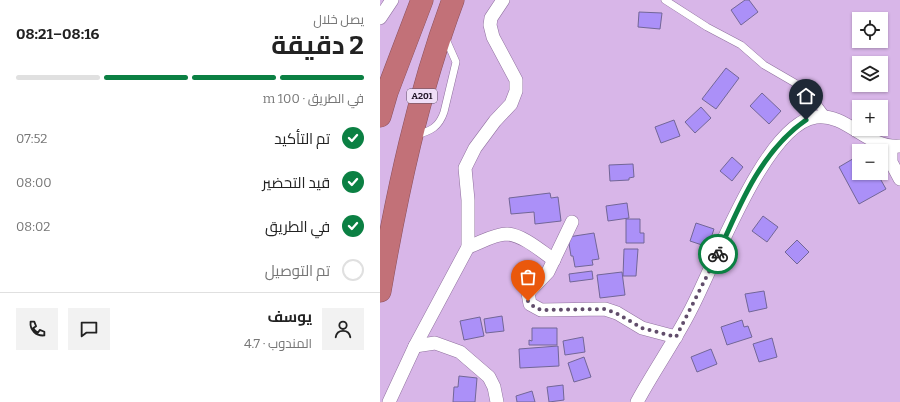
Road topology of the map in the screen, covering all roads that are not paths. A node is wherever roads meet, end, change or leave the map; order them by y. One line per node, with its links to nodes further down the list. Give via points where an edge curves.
1 (392, 0): 6 (street)
2 (422, 0): 7 (highway)
3 (453, 0): 14 (highway, A201, via 412,136 398,193)
4 (503, 0): 12 (street, via 491,18 490,25 493,37 516,80 516,91 511,104 494,121 474,148 465,168)
5 (665, 0): 8 (lane, via 741,45 764,65 795,83 813,98)
6 (380, 18)
7 (380, 116)
8 (828, 118): 9 (street, via 840,122 877,144); 15 (street, via 806,120 785,136 769,156 735,216 707,278)
9 (896, 146): 10 (street, via 892,162)
10 (900, 179)
11 (572, 222): 13 (street)
12 (468, 247): 13 (street, via 507,234 517,237); 16 (street)
13 (554, 260): 15 (street, via 544,277 528,293 528,301 534,307 552,310 605,309 642,328)
14 (380, 291)
15 (676, 337): 19 (street)
16 (415, 346): 17 (street); 18 (street, via 435,343 460,352 489,378)
17 (389, 402)
18 (497, 402)
19 (637, 402)

